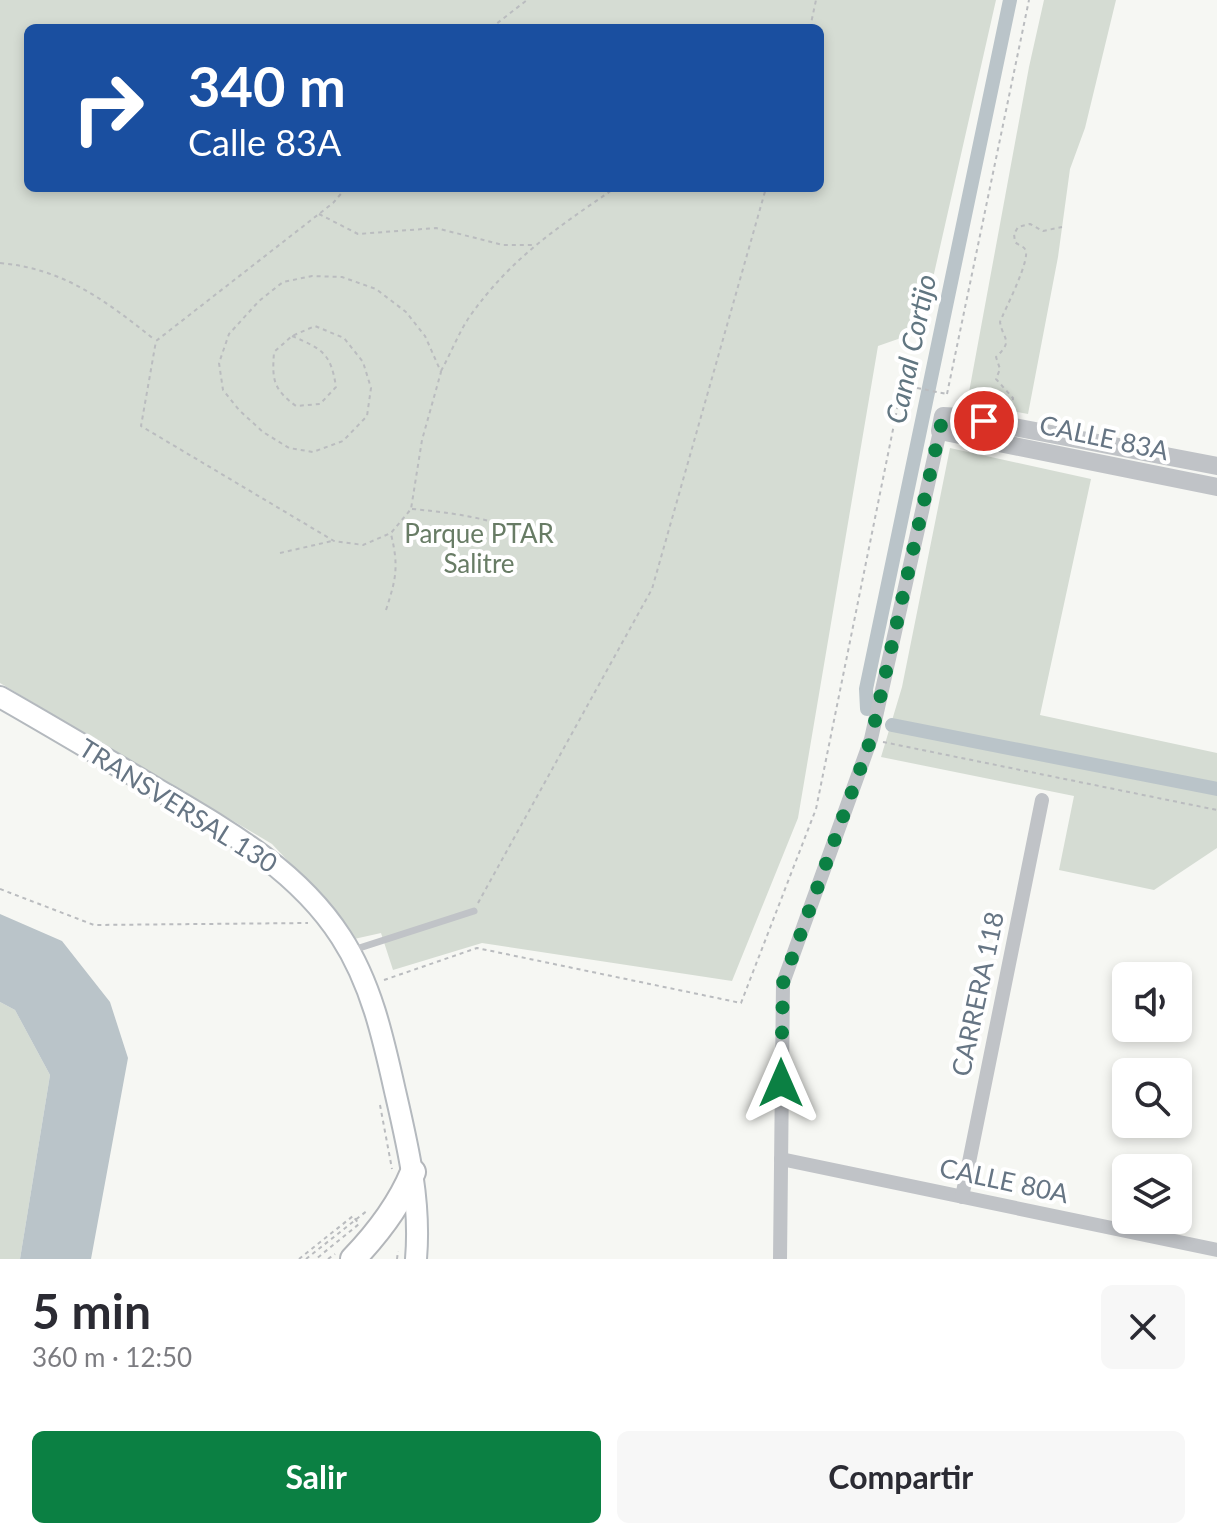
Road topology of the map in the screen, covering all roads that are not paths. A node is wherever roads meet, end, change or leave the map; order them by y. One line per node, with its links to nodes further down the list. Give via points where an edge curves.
1 (940, 431): 2 (street, CALLE 83A, via 943,416); 3 (street, CALLE 83A); 8 (street, via 871,739 783,983)
2 (1217, 466)
3 (1217, 487)
4 (0, 697): 7 (main road, TRANSVERSAL 130, via 226,830 277,867 322,911)
5 (1042, 800): 10 (street, CARRERA 118)
6 (474, 911): 7 (lane)
7 (350, 952): 9 (main road, TRANSVERSAL 130, via 380,1030)
8 (781, 1159): 10 (street, CALLE 80A); 14 (street)
9 (403, 1173): 12 (highway, via 406,1189); 13 (main road, TRANSVERSAL 130, via 418,1227)
10 (962, 1197): 11 (street, CALLE 80A)
11 (1217, 1250)
12 (353, 1259)
13 (416, 1259)
14 (780, 1259)

